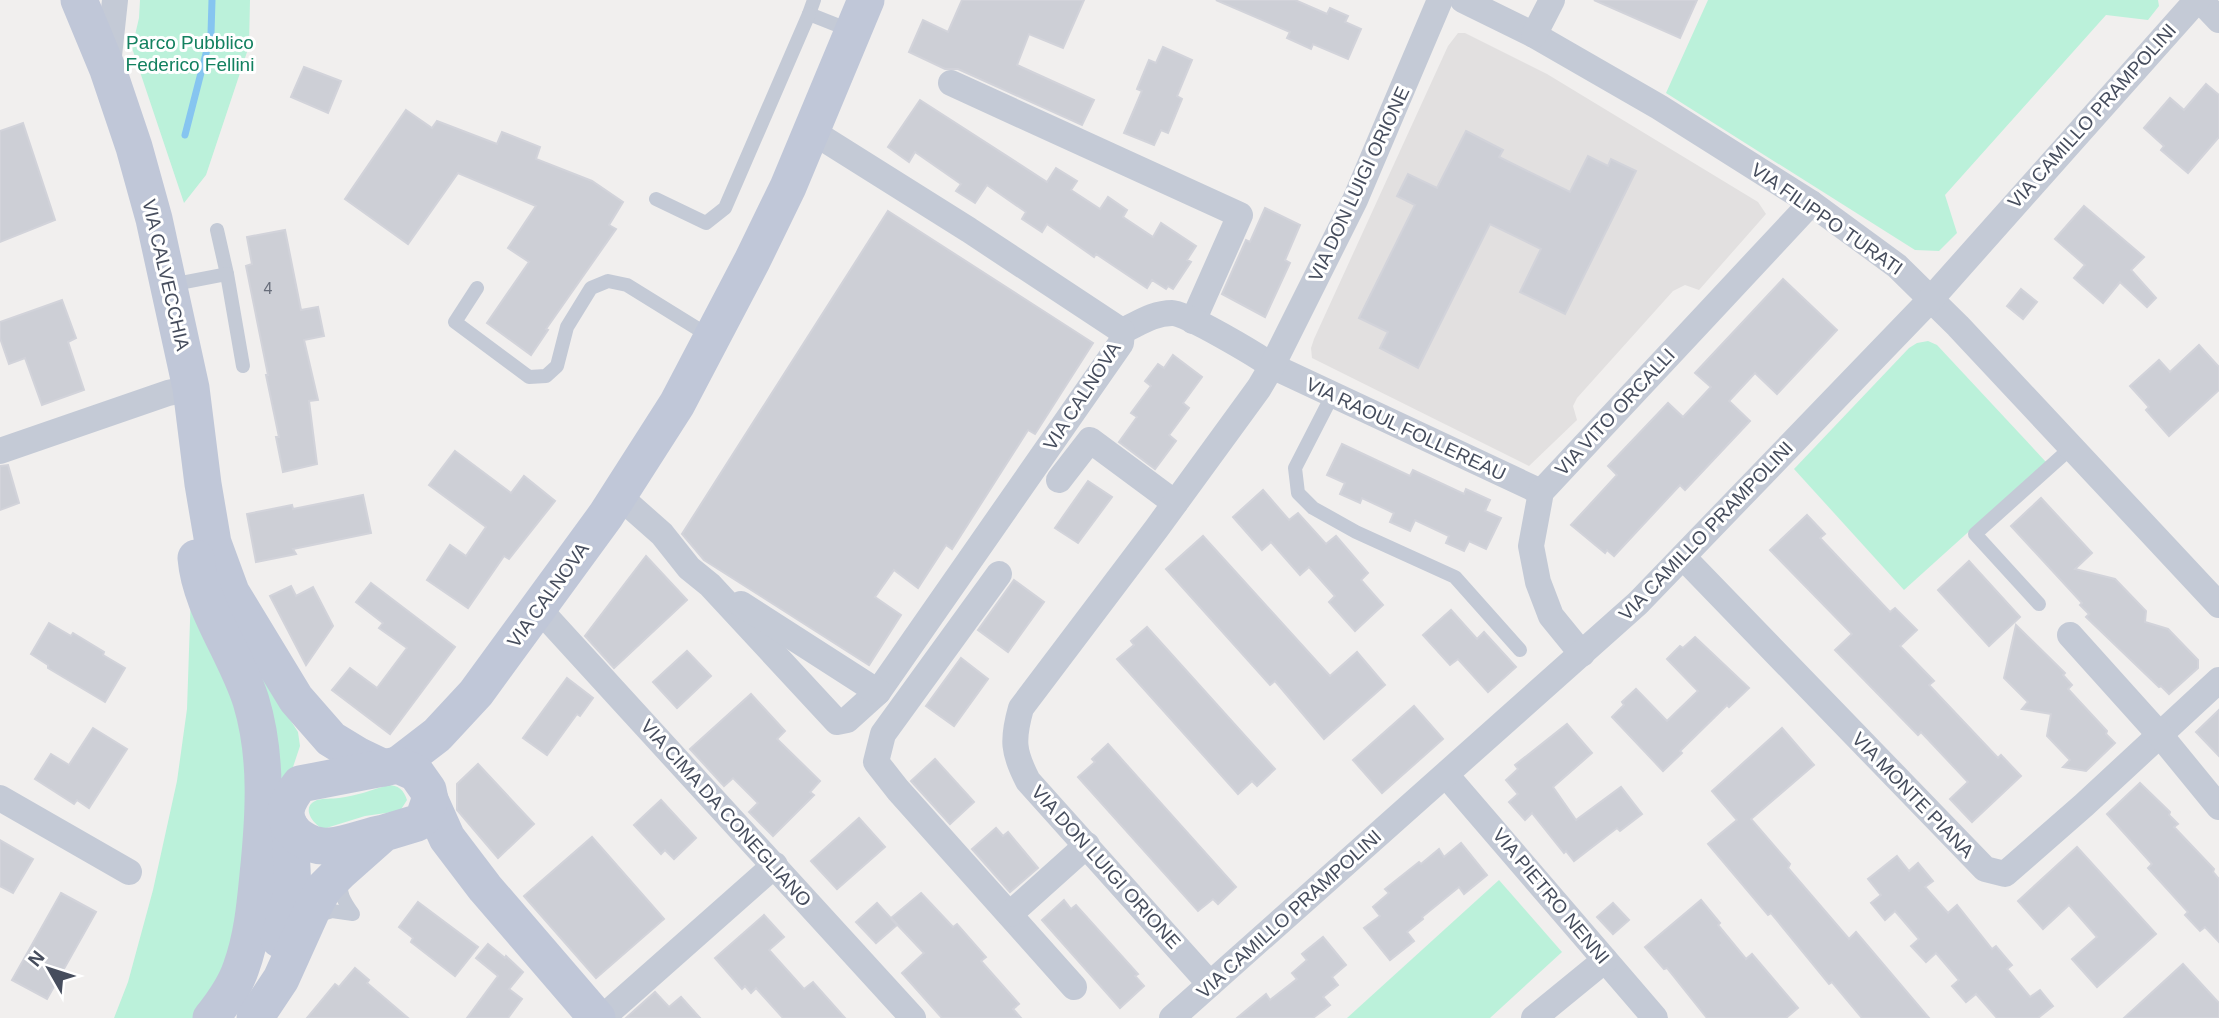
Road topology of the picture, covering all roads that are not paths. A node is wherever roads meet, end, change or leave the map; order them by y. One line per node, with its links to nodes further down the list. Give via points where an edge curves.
1 (79, 0): 12 (main road, VIA CALVECCHIA)
2 (115, 0): 12 (street, VIA CALVECCHIA)
3 (814, 0): 8 (lane)
4 (1440, 0): 26 (street, VIA DON LUIGI ORIONE, via 1355,200)
5 (1463, 0): 11 (street, VIA FILIPPO TURATI)
6 (1552, 0): 11 (street)
7 (2199, 0): 10 (street); 21 (street, VIA CAMILLO PRAMPOLINI)
8 (809, 14): 9 (lane); 15 (lane, via 725,208 706,223)
9 (860, 16): 14 (main road, VIA CALNOVA)
10 (2219, 20)
11 (1534, 35): 16 (street, VIA FILIPPO TURATI, via 1659,107)
12 (108, 70): 19 (main road, VIA CALVECCHIA, via 134,147)
13 (951, 83): 22 (street, via 1240,215)
14 (813, 132): 23 (street, VIA CALNOVA); 24 (main road, VIA CALNOVA)
15 (656, 199)
16 (1811, 204): 21 (street, VIA FILIPPO TURATI, via 1896,266); 33 (street, VIA VITO ORCALLI)
17 (217, 230): 18 (lane)
18 (227, 274): 19 (lane); 25 (lane)
19 (170, 285): 27 (main road, VIA CALVECCHIA)
20 (477, 288): 24 (lane, via 455,322 530,377 546,376 557,366 568,327 591,288 608,281 627,285)
21 (1931, 299): 29 (street, VIA FILIPPO TURATI); 36 (street, VIA CAMILLO PRAMPOLINI)
22 (1184, 317): 23 (street, via 1158,314); 26 (street)
23 (1122, 331): 46 (street, VIA CALNOVA, via 1121,343)
24 (712, 338): 34 (main road, VIA CALNOVA)
25 (243, 366)
26 (1272, 366): 28 (street, VIA RAOUL FOLLEREAU); 35 (street, VIA DON LUIGI ORIONE)
27 (191, 388): 30 (street); 32 (main road, VIA CALVECCHIA)
28 (1333, 394): 33 (street, VIA RAOUL FOLLEREAU); 43 (lane, via 1295,468 1298,493 1313,508 1455,577)
29 (2072, 447): 39 (lane, via 1975,534); 40 (street, VIA FILIPPO TURATI)
30 (0, 452)
31 (1059, 480): 35 (street, via 1090,440)
32 (203, 484): 48 (main road, VIA CALVECCHIA, via 213,543 231,592); 66 (main road, VIA CALVECCHIA, via 194,525 197,574 251,701 264,781 253,925 241,970)
33 (1541, 492): 44 (street, VIA VITO ORCALLI, via 1531,546 1538,582 1551,617)
34 (619, 496): 38 (street, VIA CALNOVA); 41 (main road, VIA CALNOVA)
35 (1175, 503): 58 (street, VIA DON LUIGI ORIONE, via 1021,708 1014,732 1015,757 1028,781)
36 (1683, 557): 44 (street, VIA CAMILLO PRAMPOLINI); 49 (street, VIA MONTE PIANA, via 1985,869 2005,874)
37 (999, 574): 62 (street, via 883,734 876,762)
38 (710, 585): 46 (street, VIA CALNOVA); 46 (street, VIA CALNOVA, via 837,722 847,720)
39 (2039, 604)
40 (2219, 605)
41 (538, 609): 47 (main road, VIA CALNOVA); 59 (street, VIA CIMA DA CONEGLIANO)
42 (2070, 635): 49 (street)
43 (1520, 649)
44 (1582, 654): 51 (street, VIA CAMILLO PRAMPOLINI)
45 (2219, 681): 49 (street, VIA MONTE PIANA)
46 (878, 692)
47 (476, 693): 50 (main road, VIA CALNOVA, via 437,735); 53 (main road, VIA CALNOVA, via 447,743)
48 (296, 699): 50 (main road, VIA CALVECCHIA, via 331,739 359,757); 52 (main road, VIA CALVECCHIA, via 309,746)
49 (2160, 735): 55 (street)
50 (391, 767): 52 (main road); 53 (main road, VIA CALVECCHIA, via 416,773)
51 (1446, 775): 63 (street, VIA PIETRO NENNI); 64 (street, VIA CAMILLO PRAMPOLINI)
52 (300, 784): 56 (main road, VIA CALVECCHIA, via 286,813)
53 (429, 795): 57 (main road, VIA CALNOVA, via 424,817); 61 (main road, via 447,838)
54 (0, 798): 60 (street)
55 (2219, 807)
56 (290, 827): 57 (main road, via 303,840 319,846); 67 (main road, via 293,889 286,922 272,956)
57 (390, 832): 61 (main road, via 438,850); 68 (main road, via 324,888 281,979)
58 (1087, 845): 62 (street); 64 (street, VIA DON LUIGI ORIONE)
59 (775, 865): 69 (street); 70 (street, VIA CIMA DA CONEGLIANO)
60 (129, 872)
61 (485, 888): 69 (main road)
62 (1010, 914): 65 (street)
63 (1605, 960): 72 (street); 73 (street, VIA PIETRO NENNI)
64 (1210, 984): 71 (street, VIA CAMILLO PRAMPOLINI)
65 (1074, 987)
66 (211, 1018)
67 (232, 1018)
68 (255, 1018)
69 (599, 1018)
70 (913, 1018)
71 (1172, 1018)
72 (1534, 1018)
73 (1655, 1018)

